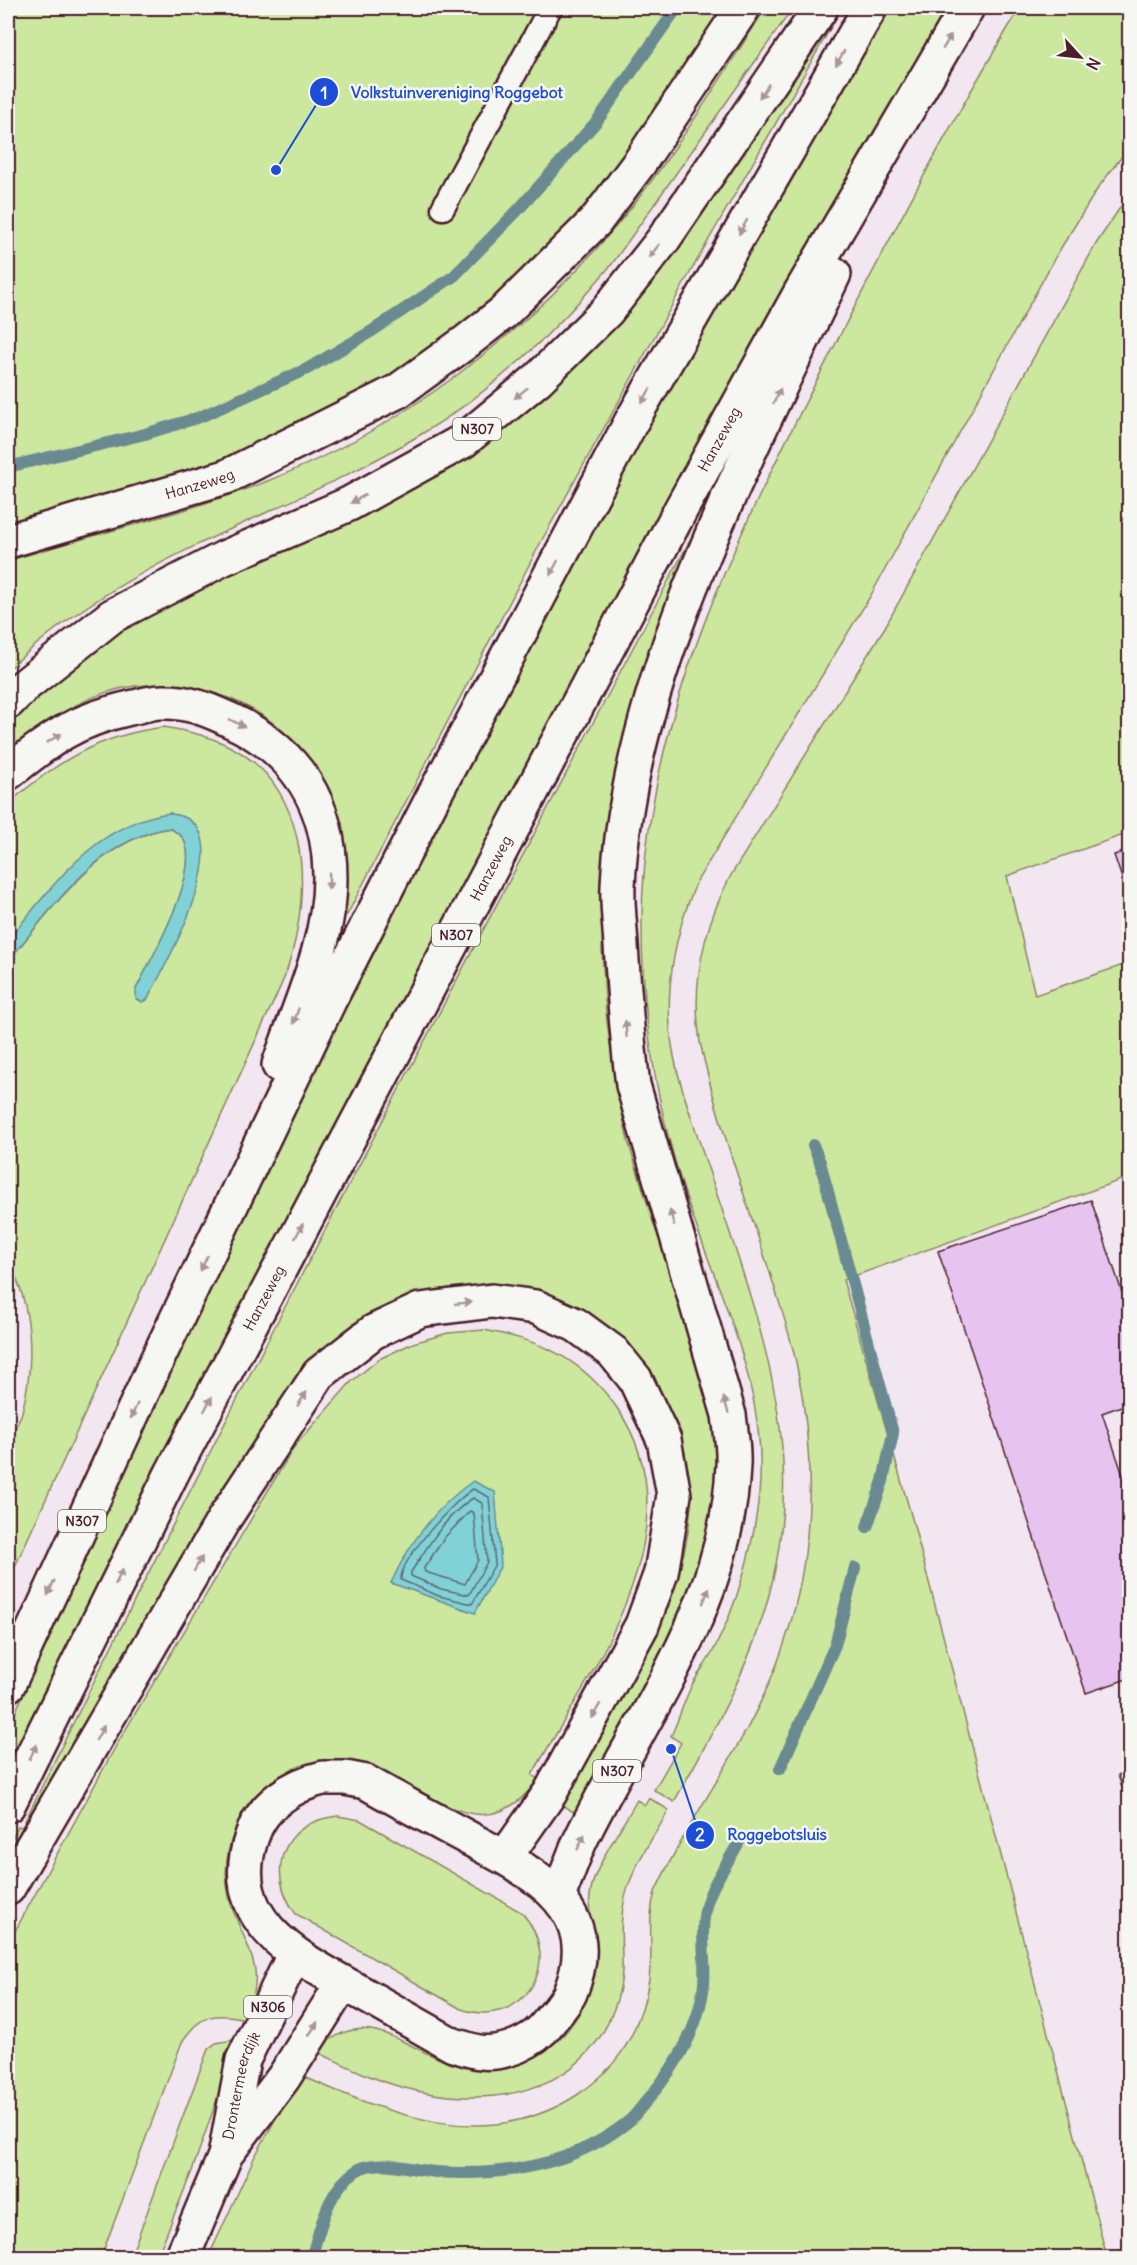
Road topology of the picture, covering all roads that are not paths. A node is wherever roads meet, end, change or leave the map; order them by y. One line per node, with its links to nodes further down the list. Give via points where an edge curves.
1 (549, 8): 7 (lane)
2 (743, 8): 8 (main road, Hanzeweg, via 595,222 504,312 466,342 398,391 226,477)
3 (820, 8): 9 (main road, N307, one-way to 9, via 663,240 607,311 538,379 463,441 349,504 224,558 112,616)
4 (870, 8): 11 (main road, N307, one-way to 11, via 631,422 329,1001)
5 (967, 8): 6 (main road, Hanzeweg / N307, one-way to 5)
6 (926, 77): 13 (main road, Hanzeweg / N307, one-way to 6, via 172,1473 675,519); 16 (main road, N307, one-way to 6, via 580,1842 709,1591 724,1536 734,1463 729,1415 633,1085 618,886 631,784 657,681 700,568)
7 (443, 208)
8 (8, 541)
9 (8, 702)
10 (8, 773): 11 (main road, N307, one-way to 11, via 80,722 159,701 199,705 246,727 285,754 308,786 326,833 328,911)
11 (230, 1210): 12 (main road, N307, one-way to 12)
12 (8, 1685)
13 (8, 1805)
14 (505, 1857): 15 (main road, N307, one-way to 14, via 224,1519 319,1374 374,1332 420,1310 492,1301 536,1307 576,1325 613,1352 635,1379 664,1440 674,1495 661,1572 642,1625 550,1793); 16 (main road); 17 (main road, via 366,1782 345,1778 306,1782 270,1806 255,1828 247,1850 245,1875 257,1916)
15 (8, 1888)
16 (558, 1896): 18 (main road, via 575,1922 580,1946 577,1968 569,1995 546,2027 526,2042 504,2050 480,2052 453,2044)
17 (294, 1955): 18 (main road); 19 (main road, Drontermeerdijk / N306, via 243,2060)
18 (343, 1983): 19 (main road, Drontermeerdijk / N306, one-way to 18, via 284,2077)
19 (225, 2156): 20 (main road, Drontermeerdijk / N306)
20 (182, 2258)

